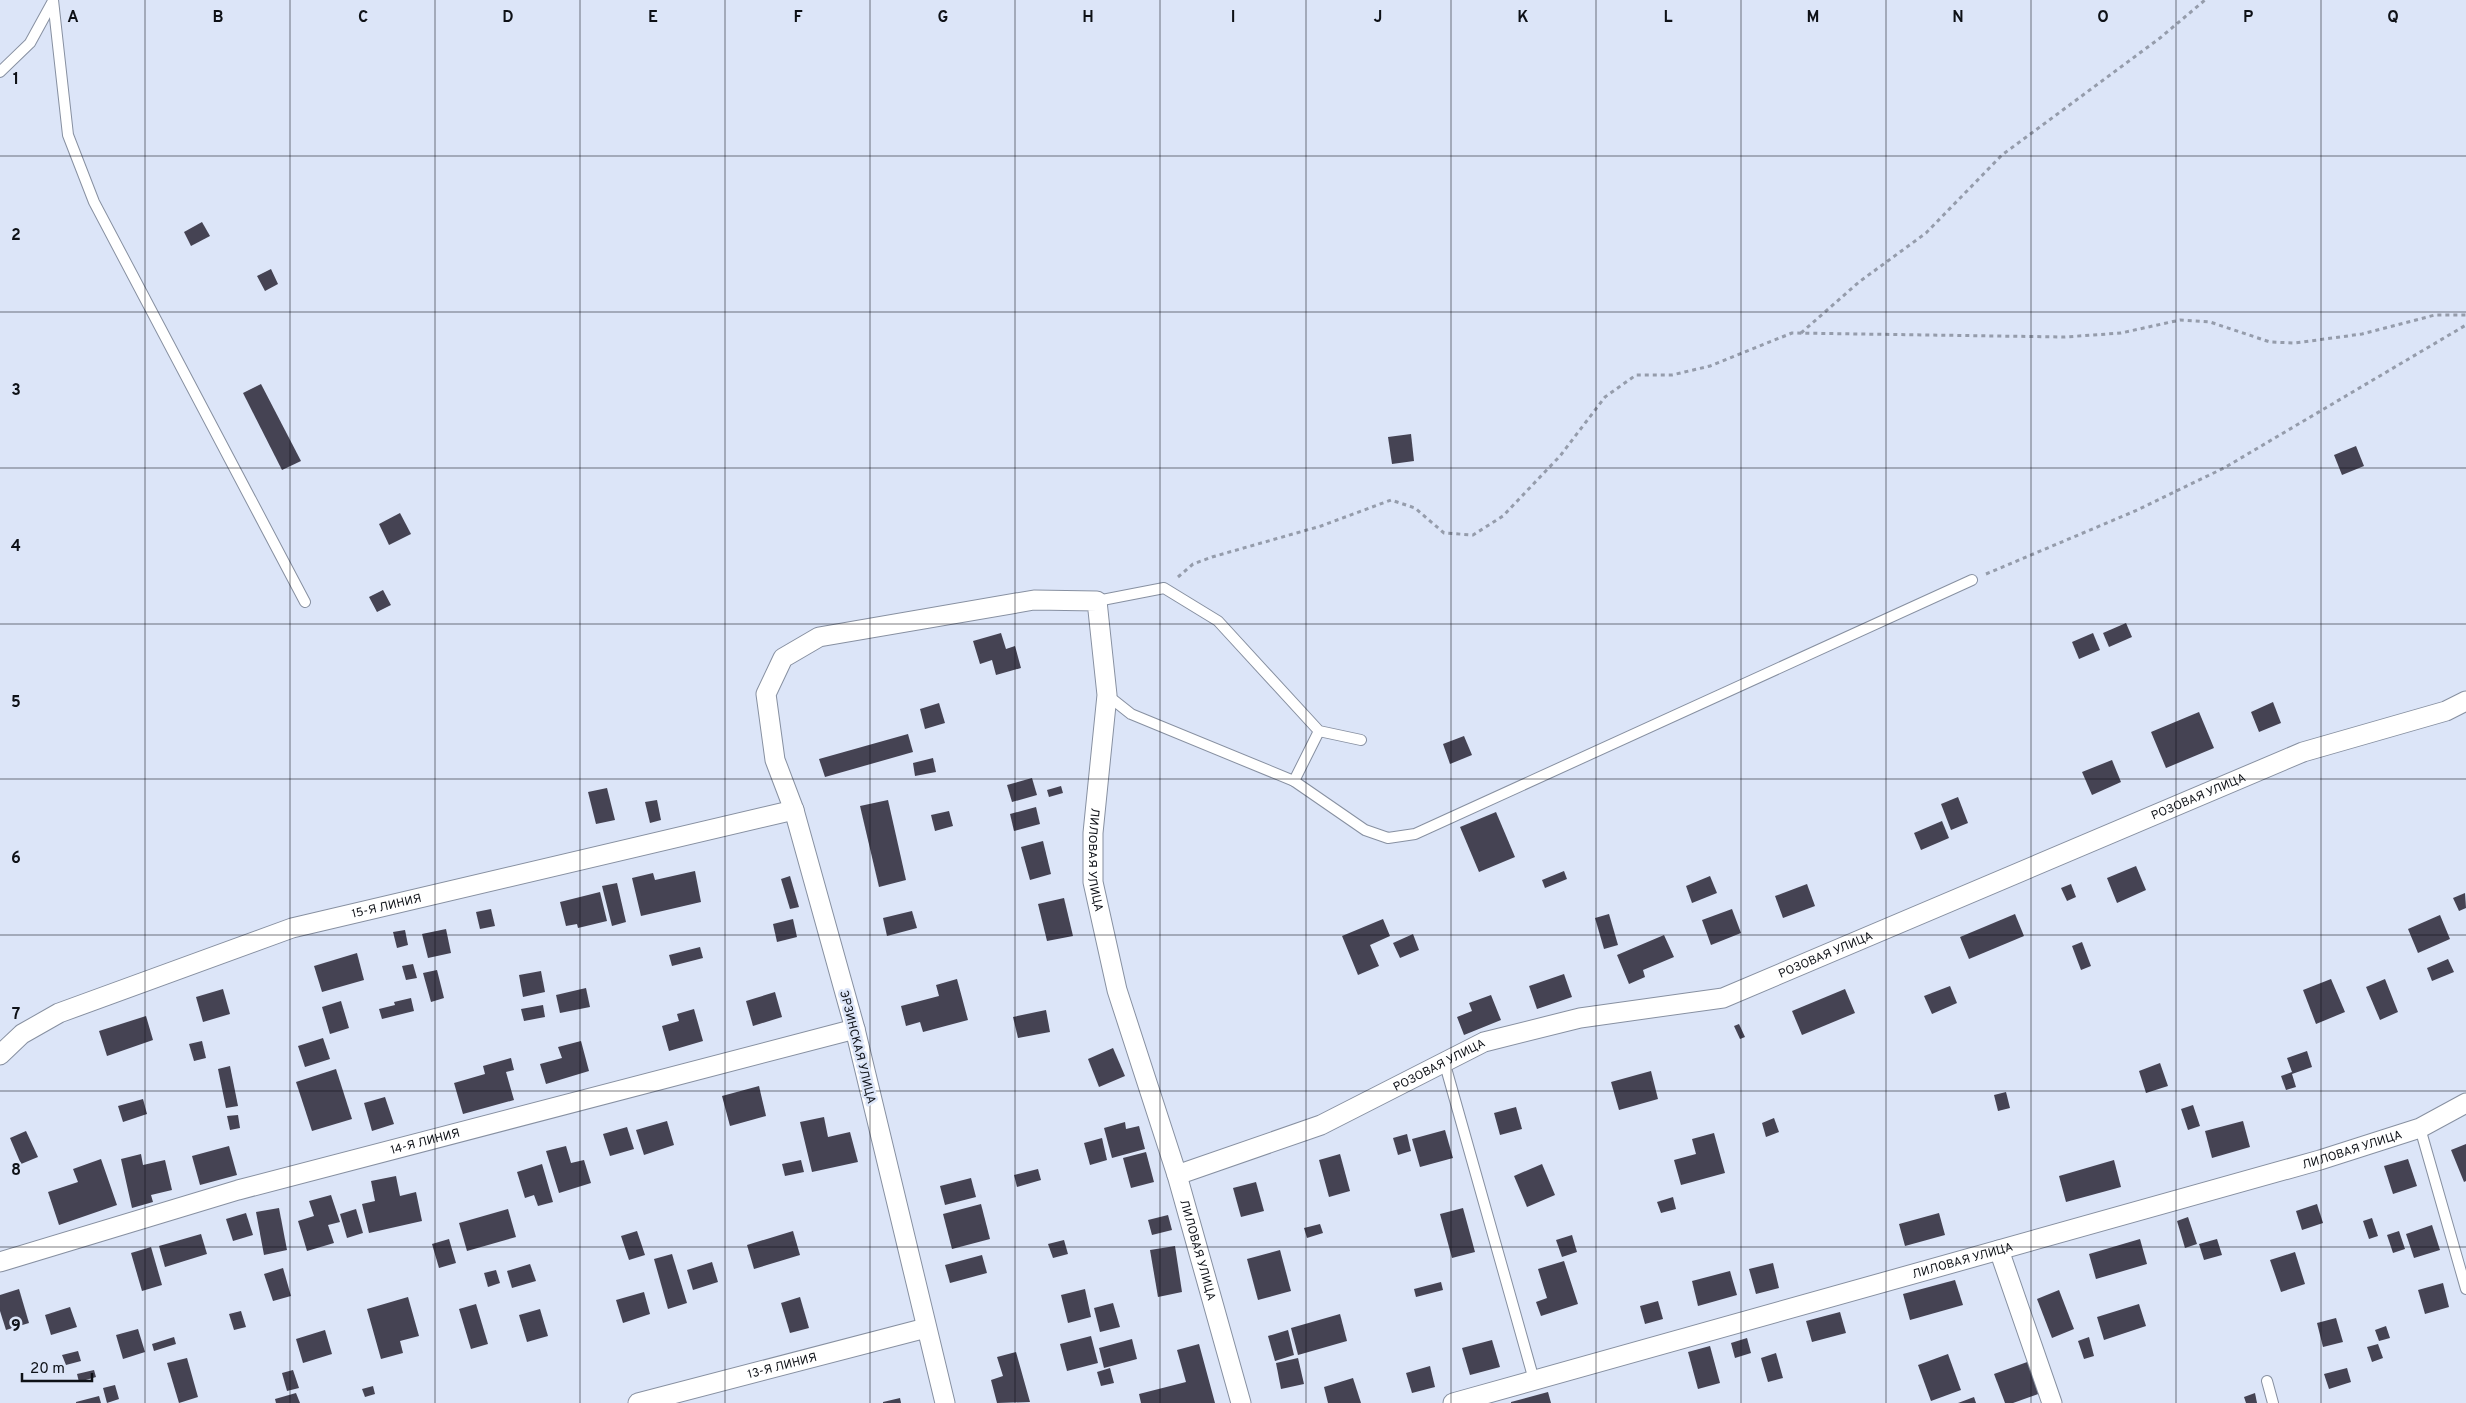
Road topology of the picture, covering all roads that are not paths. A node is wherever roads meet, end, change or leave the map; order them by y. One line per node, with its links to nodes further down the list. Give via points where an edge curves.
1 (53, 0): 2 (lane, via 30,43); 5 (lane, via 68,135 94,202)
2 (0, 72)
3 (1972, 580): 10 (lane, via 1415,834 1388,838 1365,830)
4 (1097, 601): 6 (street, ЛИЛОВАЯ УЛИЦА); 8 (lane, via 1164,588 1218,620); 11 (street, ЭРЗИНСКАЯ УЛИЦА, via 1034,600 819,637 784,658 766,694 775,760)
5 (305, 602)
6 (1107, 695): 10 (lane, via 1131,714); 17 (street, ЛИЛОВАЯ УЛИЦА, via 1093,833 1094,882 1117,990)
7 (2466, 701): 14 (street, РОЗОВАЯ УЛИЦА, via 2446,711 2303,752 1723,998 1580,1018 1484,1042)
8 (1319, 731): 9 (lane); 10 (lane)
9 (1361, 740)
10 (1294, 781)
11 (794, 810): 12 (street, ЭРЗИНСКАЯ УЛИЦА); 13 (street, 15-Я ЛИНИЯ, via 292,928 59,1012 22,1034)
12 (855, 1030): 19 (street, 14-Я ЛИНИЯ, via 238,1190); 21 (street, ЭРЗИНСКАЯ УЛИЦА)
13 (0, 1055)
14 (1444, 1061): 17 (street, РОЗОВАЯ УЛИЦА, via 1321,1125); 22 (lane)
15 (2466, 1103): 16 (street, ЛИЛОВАЯ УЛИЦА)
16 (2420, 1128): 18 (street, ЛИЛОВАЯ УЛИЦА, via 2320,1160); 20 (lane)
17 (1178, 1175): 26 (street, ЛИЛОВАЯ УЛИЦА)
18 (1999, 1250): 22 (street, ЛИЛОВАЯ УЛИЦА); 28 (street)
19 (0, 1262)
20 (2466, 1289)
21 (926, 1328): 24 (street, 13-Я ЛИНИЯ); 25 (street, ЭРЗИНСКАЯ УЛИЦА)
22 (1534, 1380): 27 (street, ЛИЛОВАЯ УЛИЦА)
23 (2267, 1381): 29 (lane)
24 (638, 1403)
25 (945, 1403)
26 (1242, 1403)
27 (1453, 1403)
28 (2052, 1403)
29 (2273, 1403)

